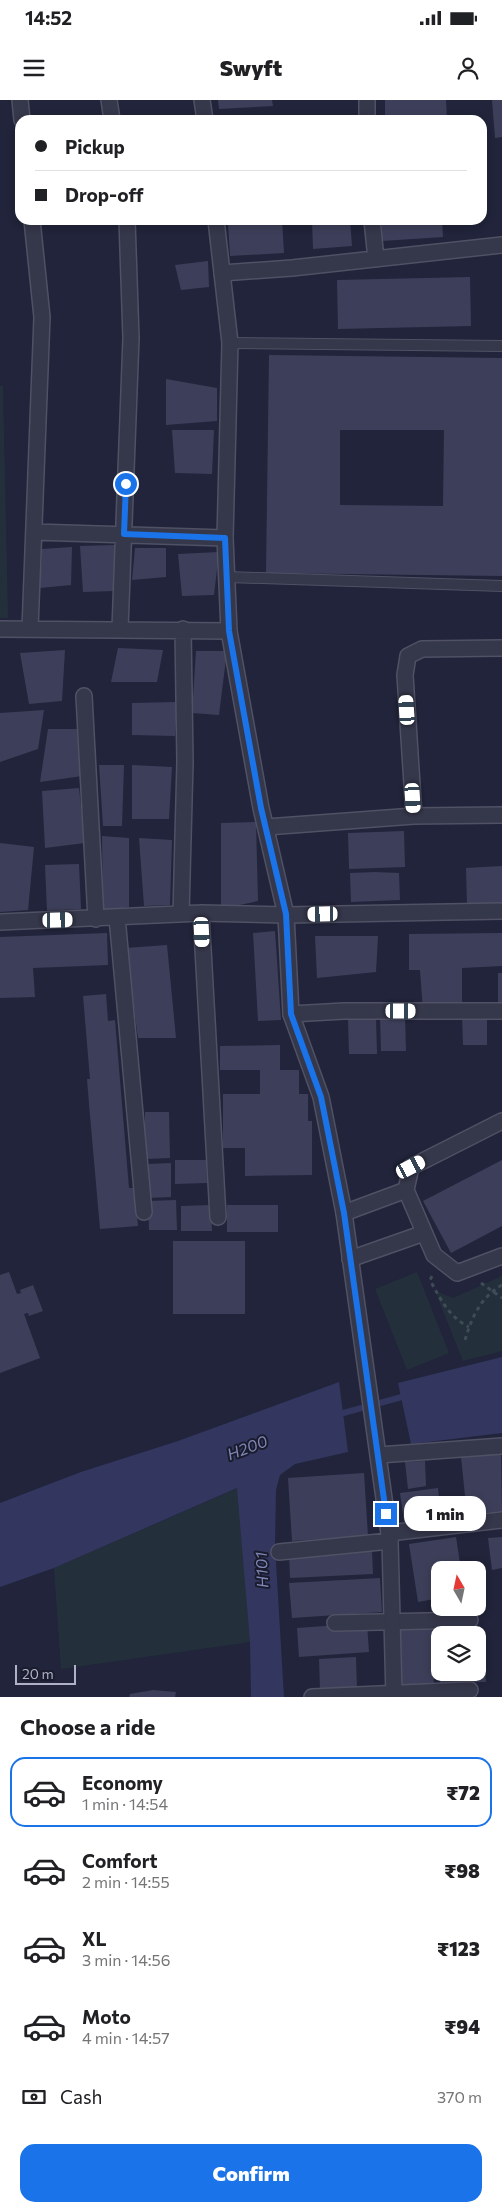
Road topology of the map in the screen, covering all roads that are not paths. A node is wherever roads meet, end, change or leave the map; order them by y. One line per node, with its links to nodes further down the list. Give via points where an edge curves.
1 (20, 100): 5 (street)
2 (109, 100): 6 (street)
3 (202, 100): 7 (street)
4 (367, 100): 8 (street)
5 (22, 115)
6 (111, 115)
7 (204, 115)
8 (367, 115)
9 (33, 225): 18 (street, via 42,317)
10 (127, 225): 19 (street, via 130,338)
11 (217, 225): 15 (street)
12 (373, 225): 14 (street)
13 (502, 245): 14 (street)
14 (376, 259): 15 (street)
15 (222, 273): 16 (street)
16 (230, 343): 17 (lane); 20 (street)
17 (502, 346)
18 (34, 532): 19 (street); 24 (street)
19 (124, 534): 20 (street); 25 (street)
20 (225, 538): 21 (street)
21 (228, 578): 22 (lane); 27 (street)
22 (502, 586)
23 (0, 628): 24 (street)
24 (30, 629): 25 (street)
25 (120, 629): 26 (street)
26 (183, 629): 27 (street); 35 (street, via 185,762)
27 (229, 631): 32 (street)
28 (502, 648): 30 (street, via 422,649 408,656 405,675)
29 (84, 696): 38 (street)
30 (414, 816): 31 (street); 32 (street)
31 (502, 816)
32 (266, 826): 36 (street)
33 (502, 912): 36 (street)
34 (200, 913): 35 (street); 36 (street); 46 (street)
35 (181, 914): 37 (street)
36 (286, 914): 41 (street)
37 (117, 917): 38 (street); 44 (street)
38 (96, 919): 39 (street)
39 (0, 922)
40 (502, 1011): 41 (street)
41 (291, 1014): 45 (street, via 321,1097)
42 (502, 1121): 43 (street, via 411,1167)
43 (406, 1190): 45 (street); 47 (street)
44 (144, 1212)
45 (344, 1213): 49 (street)
46 (218, 1217)
47 (424, 1233): 48 (street, via 434,1255 457,1273); 49 (street)
48 (502, 1256)
49 (350, 1259): 51 (street)
50 (502, 1446): 51 (street)
51 (379, 1455): 53 (street)
52 (502, 1520): 53 (street)
53 (389, 1537): 54 (street); 55 (street)
54 (279, 1552)
55 (391, 1620): 56 (street); 57 (street); 59 (street)
56 (470, 1620)
57 (335, 1623)
58 (470, 1690): 59 (street)
59 (394, 1695): 60 (street)
60 (312, 1697)

